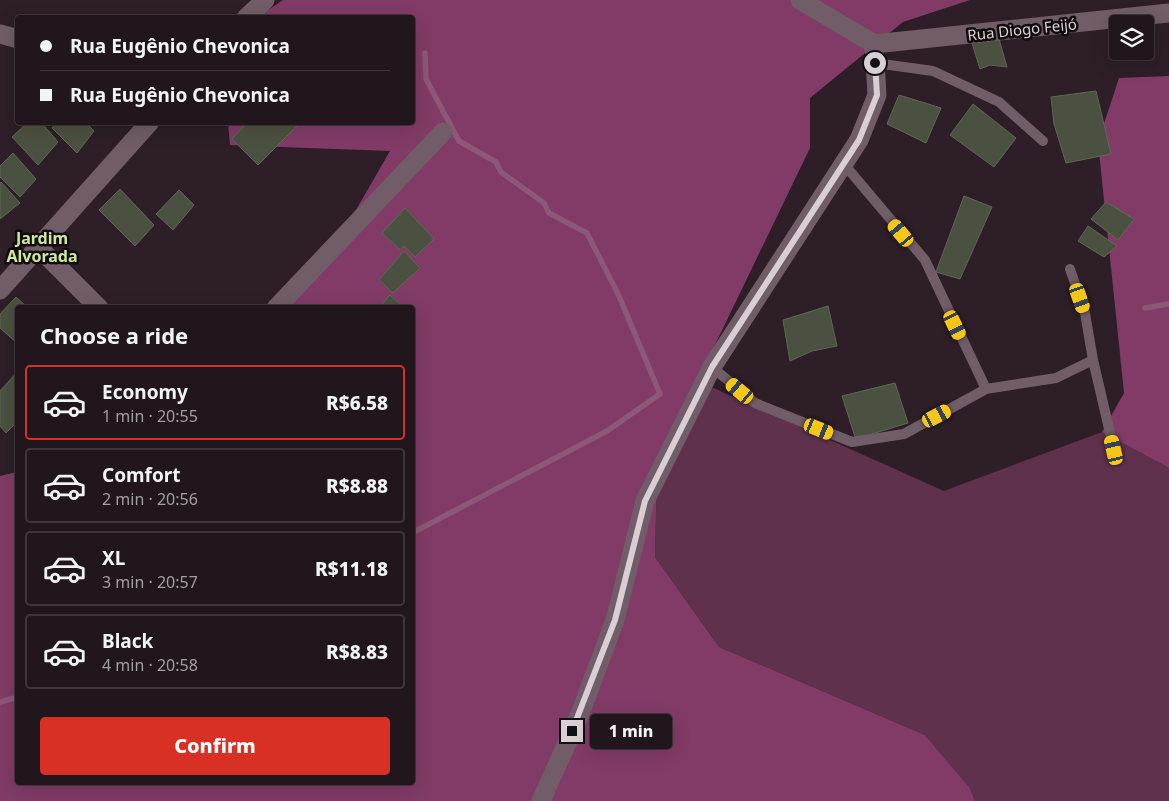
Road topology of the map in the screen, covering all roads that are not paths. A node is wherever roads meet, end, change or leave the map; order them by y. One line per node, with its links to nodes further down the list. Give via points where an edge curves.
1 (266, 0): 4 (street)
2 (800, 0): 7 (street)
3 (1169, 13): 7 (street, Rua Diogo Feijó)
4 (249, 15)
5 (0, 34): 6 (street)
6 (15, 38)
7 (875, 54): 10 (lane, via 933,71 999,102); 11 (street, via 877,95 859,140)
8 (147, 125): 12 (street)
9 (443, 132): 16 (street)
10 (1043, 141)
11 (843, 163): 18 (street); 19 (lane, via 925,260)
12 (38, 247): 14 (street); 15 (street)
13 (1070, 269): 17 (lane, via 1085,313)
14 (0, 290)
15 (96, 305)
16 (279, 305)
17 (1093, 360): 19 (lane, via 1056,378); 20 (lane)
18 (712, 367): 19 (lane, via 754,403 852,442 904,434); 21 (street, via 645,501 615,620 580,714)
19 (986, 389)
20 (1114, 450)
21 (541, 801)

